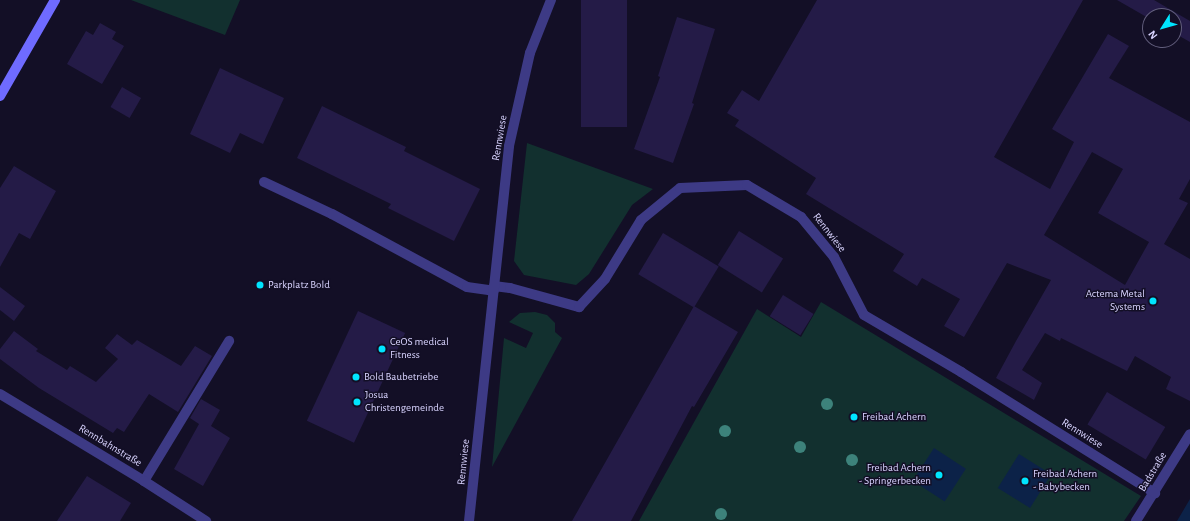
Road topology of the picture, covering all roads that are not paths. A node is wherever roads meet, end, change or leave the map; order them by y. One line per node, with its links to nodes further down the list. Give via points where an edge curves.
1 (56, 0): 3 (street)
2 (551, 0): 5 (street, Rennwiese, via 530,53 509,146)
3 (0, 96)
4 (264, 182): 5 (street, via 332,214 467,287)
5 (494, 288): 10 (street, Rennwiese, via 510,288 579,307 605,279 641,220 680,188 747,185 801,217 834,257 864,315 961,372); 12 (street, Rennwiese)
6 (229, 341): 9 (street)
7 (0, 394): 9 (street, Rennbahnstraße)
8 (1190, 434): 10 (street, Badstraße)
9 (144, 481): 11 (street, Rennbahnstraße)
10 (1155, 494): 13 (street, Badstraße)
11 (206, 521)
12 (470, 521)
13 (1136, 521)

